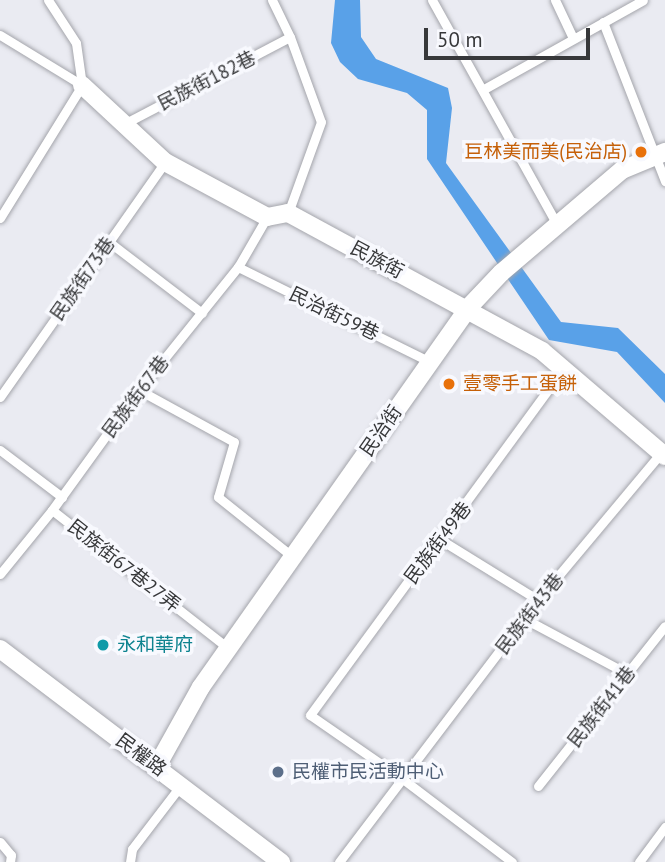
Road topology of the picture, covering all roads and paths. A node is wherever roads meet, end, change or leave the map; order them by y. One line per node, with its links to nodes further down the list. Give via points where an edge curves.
1 (48, 0): 10 (lane, via 76,43)
2 (272, 0): 8 (lane)
3 (432, 0): 11 (lane)
4 (555, 0): 9 (lane)
5 (642, 0): 6 (lane)
6 (603, 22): 9 (lane); 13 (lane)
7 (0, 35): 10 (lane)
8 (290, 37): 12 (lane, 民族街182巷); 16 (lane, via 321,122)
9 (573, 38): 11 (lane)
10 (82, 85): 12 (street); 18 (lane)
11 (484, 89): 19 (lane)
12 (124, 124): 14 (street)
13 (660, 154): 15 (lane); 19 (street, 民治街, via 622,170)
14 (165, 162): 17 (street); 20 (lane, 民族街73巷)
15 (665, 181)
16 (288, 213): 17 (street); 22 (street, 民族街)
17 (267, 217): 21 (lane, 民族街67巷)
18 (0, 218)
19 (557, 225): 22 (street, 民治街, via 500,273)
20 (109, 242): 23 (lane); 27 (lane, 民族街73巷)
21 (238, 267): 23 (lane, 民族街67巷); 24 (lane, 民治街59巷)
22 (468, 308): 24 (street, 民治街); 25 (street, 民族街, via 542,351)
23 (202, 313): 26 (lane, 民族街67巷)
24 (430, 362): 33 (street, 民治街)
25 (563, 369): 29 (street, 民族街); 32 (lane, 民族街49巷)
26 (139, 390): 30 (lane, 民族街67巷); 33 (lane, via 234,442 218,497)
27 (0, 397)
28 (0, 450): 30 (lane)
29 (663, 455): 35 (lane, 民族街43巷)
30 (62, 496): 31 (lane, 民族街67巷)
31 (52, 510): 34 (lane, 民族街67巷); 39 (lane, 民族街67巷27弄)
32 (441, 540): 35 (lane); 42 (lane, 民族街49巷, via 310,715)
33 (293, 557): 39 (street, 民治街)
34 (0, 574)
35 (538, 600): 36 (lane, 民族街43巷)
36 (525, 619): 40 (lane); 42 (lane, 民族街43巷)
37 (665, 626): 40 (lane, 民族街41巷)
38 (0, 649): 41 (street, 民權路)
39 (228, 649): 41 (street, 民治街)
40 (628, 674): 44 (lane, 民族街41巷)
41 (157, 766): 43 (street, 民權路)
42 (404, 780): 51 (lane, 民族街43巷); 52 (lane)
43 (181, 785): 47 (street, 民權路); 49 (lane, via 132,849)
44 (538, 786)
45 (665, 827): 53 (lane)
46 (0, 842): 48 (lane, via 11,855)
47 (258, 854): 50 (street, 民權路)
48 (10, 862)
49 (130, 862)
50 (281, 862)
51 (339, 862)
52 (512, 862)
53 (639, 862)

